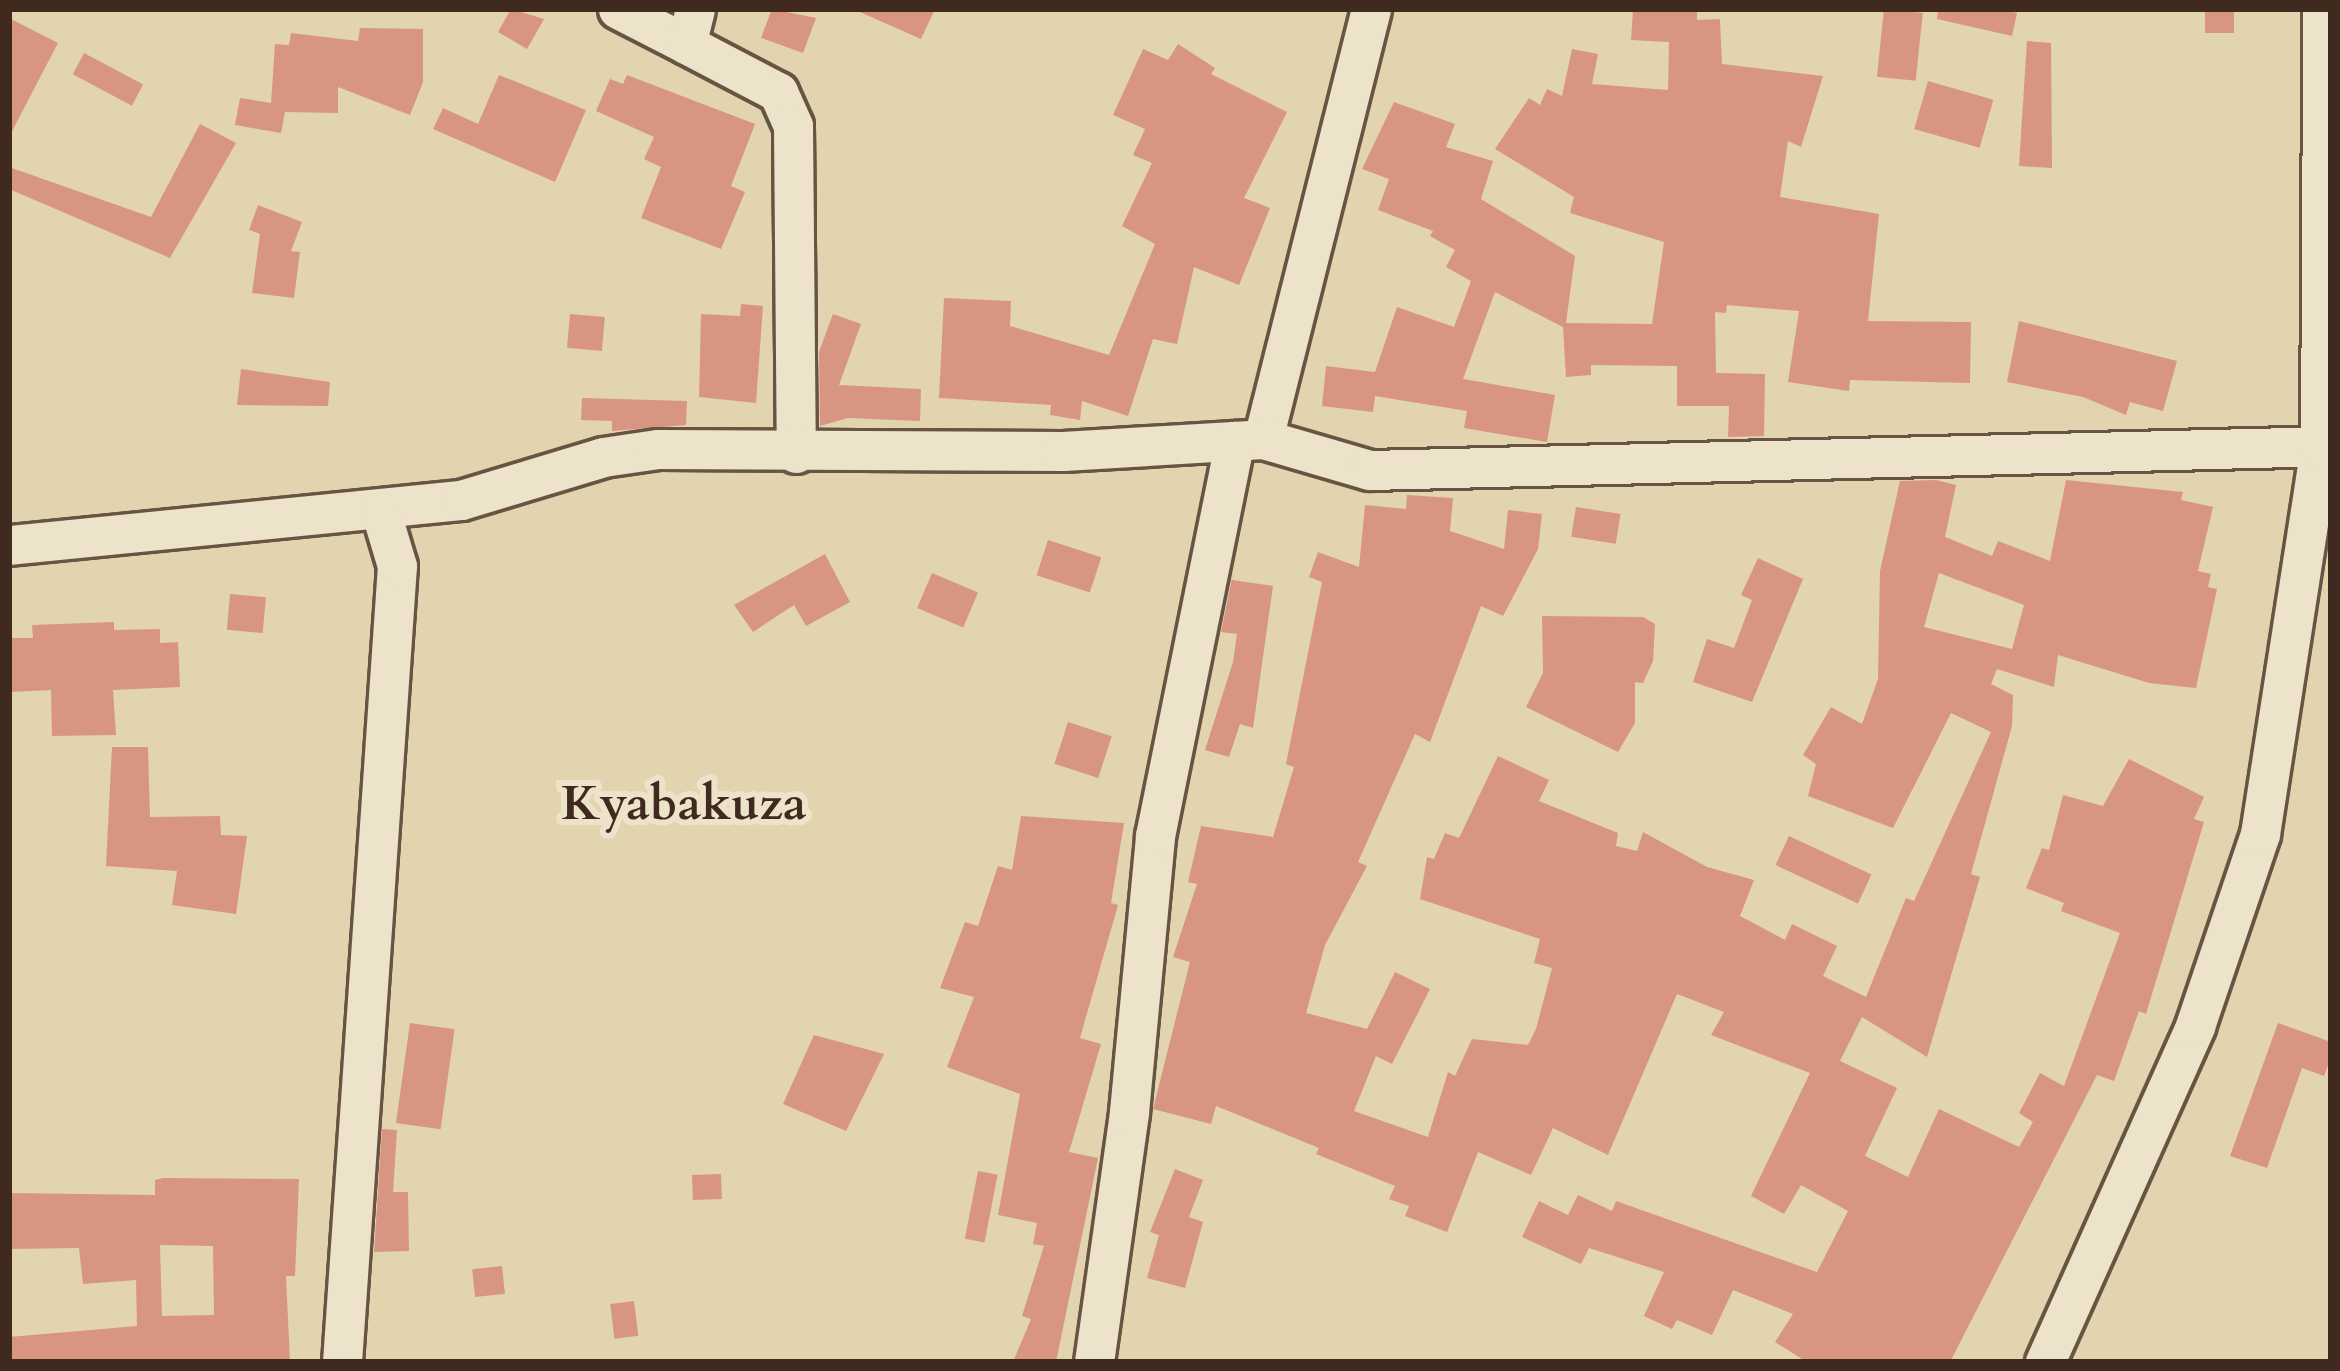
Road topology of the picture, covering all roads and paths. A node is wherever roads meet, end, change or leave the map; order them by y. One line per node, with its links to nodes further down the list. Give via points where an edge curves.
1 (618, 9): 4 (street)
2 (1371, 9): 5 (street)
3 (2322, 9): 6 (street)
4 (691, 26): 7 (street, via 788,104)
5 (1249, 440): 6 (street, via 1370,470); 7 (street); 13 (street, via 1155,836)
6 (2325, 446): 14 (street, via 2260,834 2195,1025)
7 (796, 453): 8 (street, via 658,449 603,457)
8 (461, 500): 9 (street); 11 (street)
9 (380, 509): 10 (street); 11 (street)
10 (9, 545)
11 (397, 566): 12 (street)
12 (342, 1362)
13 (1094, 1362)
14 (2044, 1362)

